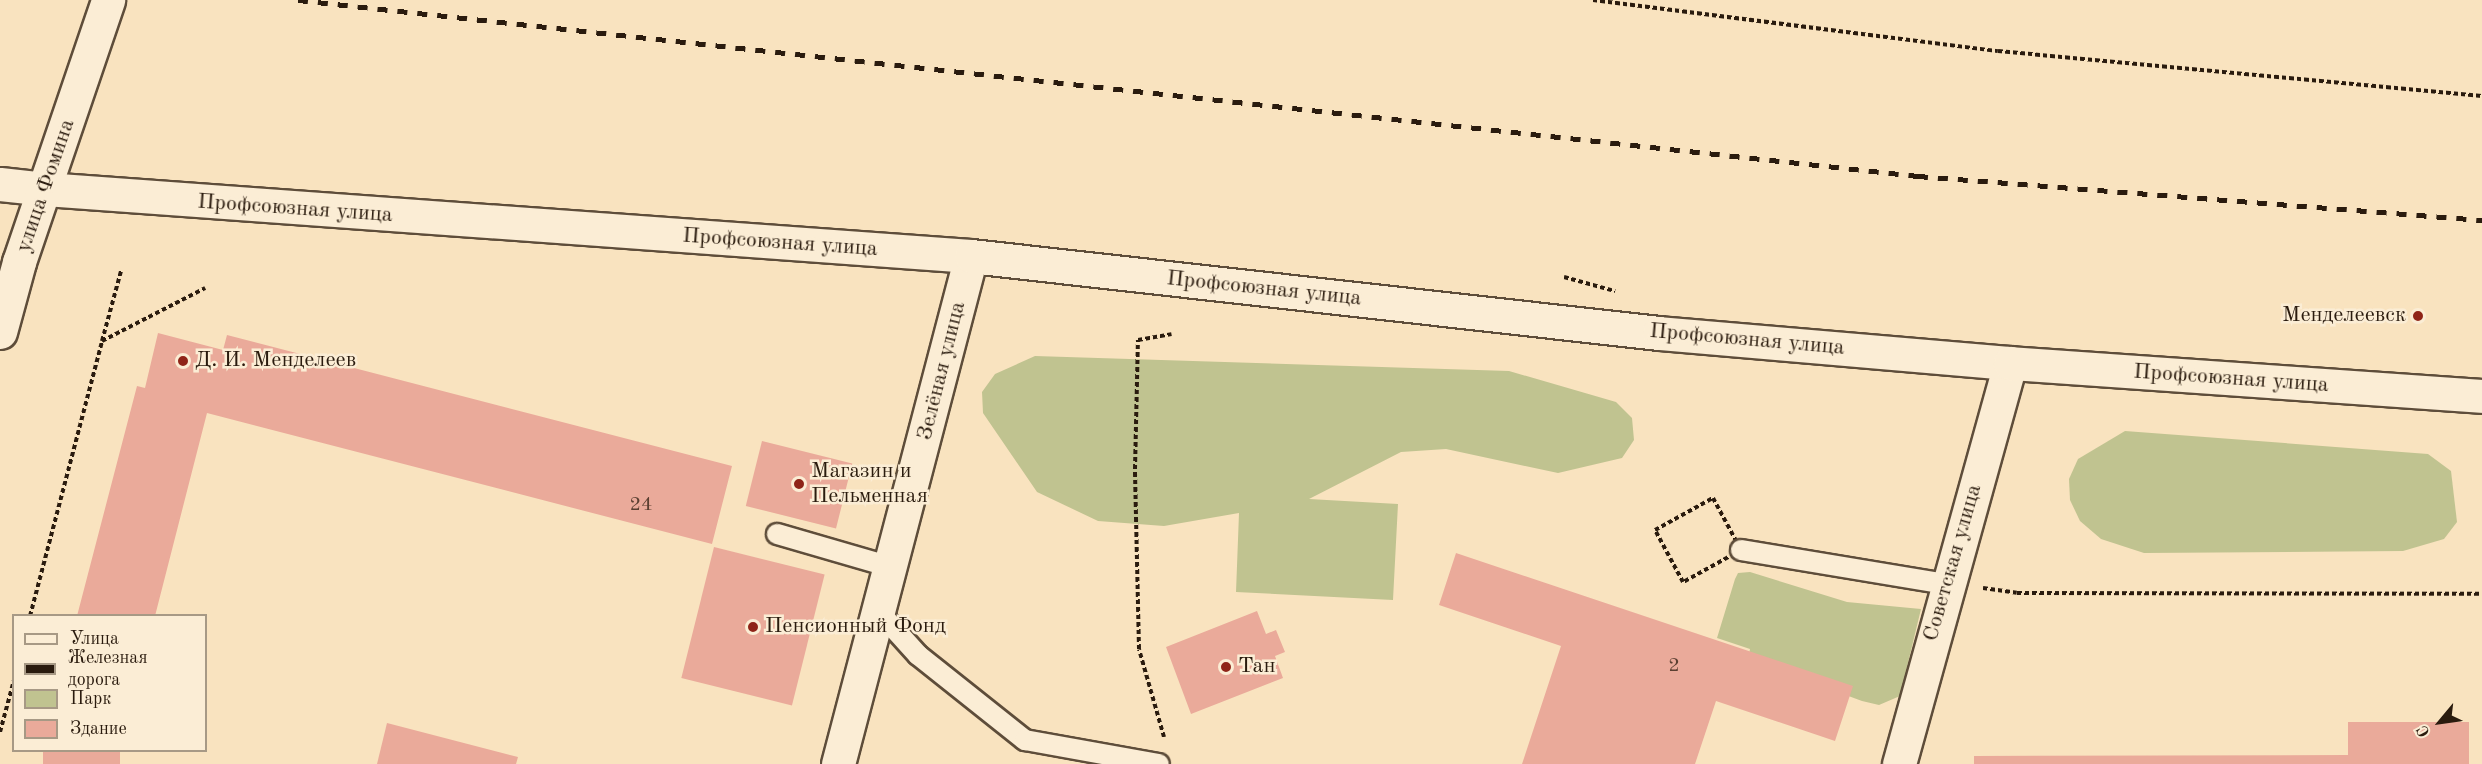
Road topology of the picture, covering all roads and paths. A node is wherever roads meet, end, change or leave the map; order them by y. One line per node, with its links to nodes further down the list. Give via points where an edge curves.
1 (108, 0): 5 (main road, улица Фомина)
2 (1593, 0): 3 (path, via 1998,51)
3 (2482, 96)
4 (0, 184): 5 (main road, Профсоюзная улица)
5 (45, 189): 6 (main road, Профсоюзная улица); 9 (main road, улица Фомина)
6 (971, 256): 12 (main road, Профсоюзная улица, via 1636,330); 16 (main road, Зелёная улица)
7 (120, 271): 11 (path)
8 (205, 288): 11 (path)
9 (0, 332)
10 (1171, 334): 23 (path, via 1138,340 1135,469 1139,650)
11 (102, 341): 20 (path)
12 (2010, 363): 13 (main road, Профсоюзная улица); 17 (main road, Советская улица)
13 (2482, 396)
14 (777, 534): 16 (lane)
15 (1741, 550): 15 (path, via 1683,582 1655,530 1713,498); 17 (lane)
16 (891, 567): 19 (main road, Зелёная улица)
17 (1947, 584): 18 (path, via 2017,593); 26 (main road, Советская улица)
18 (2482, 594)
19 (880, 613): 24 (main road, Зелёная улица); 25 (lane, via 918,655 1025,740)
20 (30, 614)
21 (12, 687): 22 (path)
22 (0, 732)
23 (1165, 741)
24 (838, 764)
25 (1159, 764)
26 (1899, 764)

